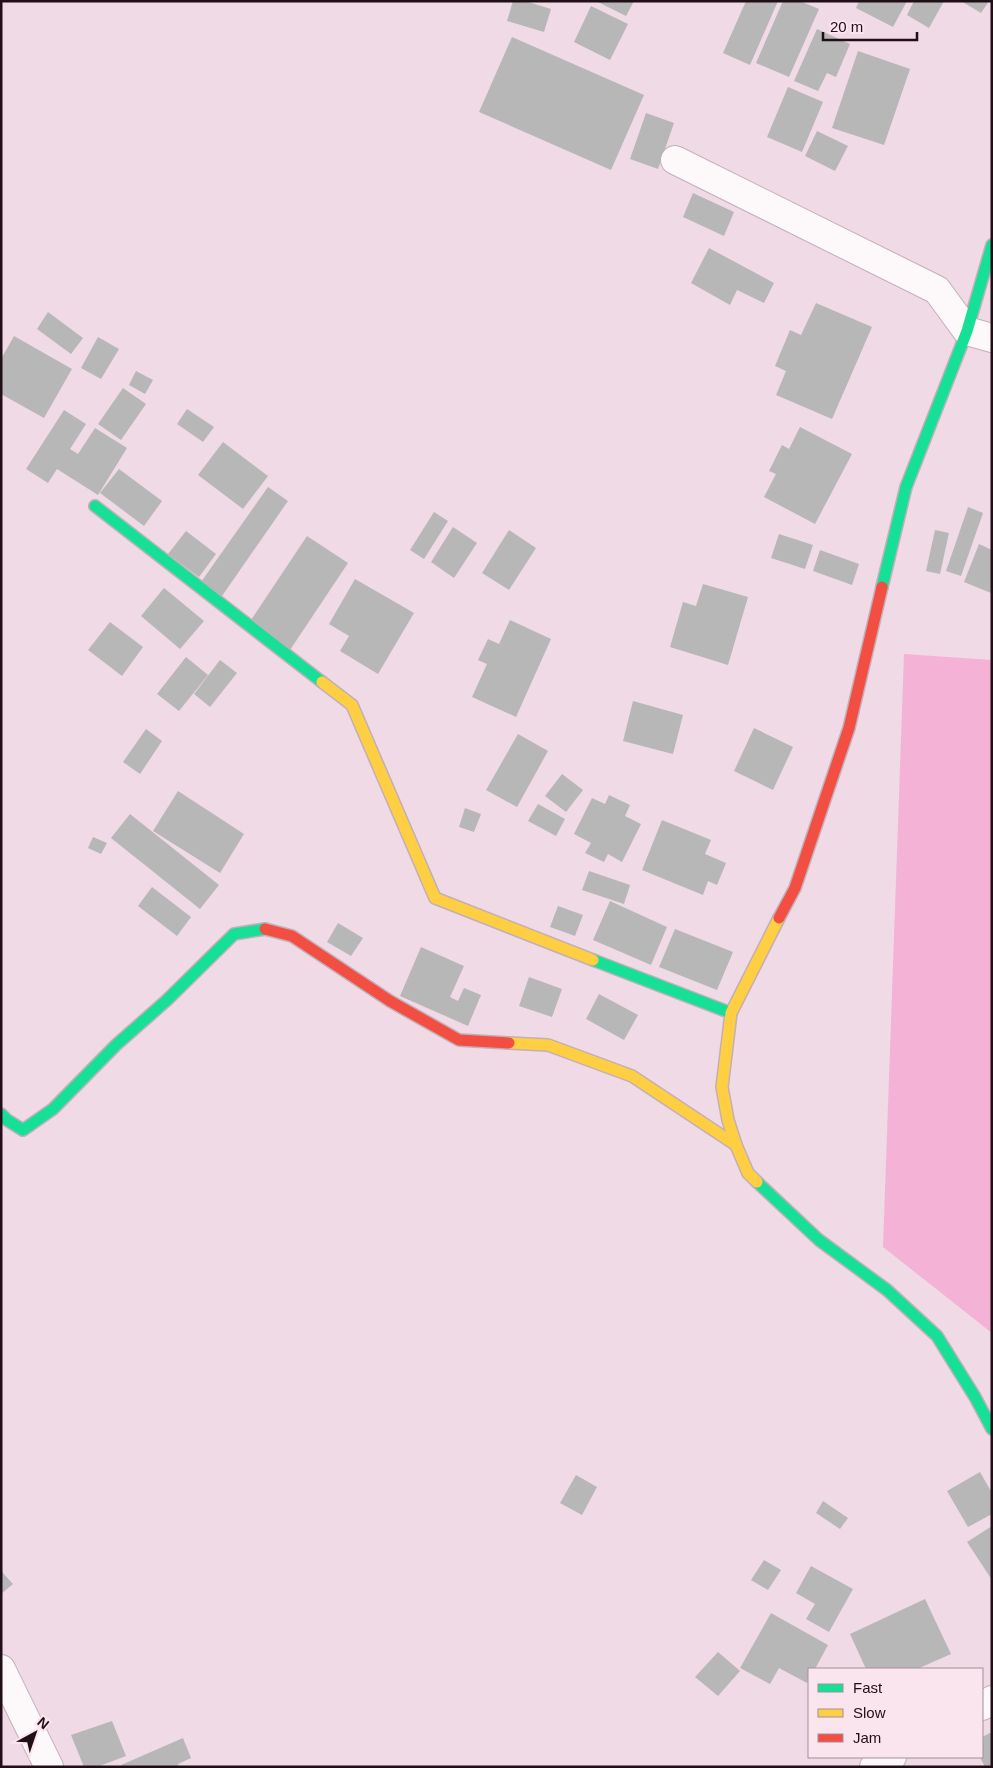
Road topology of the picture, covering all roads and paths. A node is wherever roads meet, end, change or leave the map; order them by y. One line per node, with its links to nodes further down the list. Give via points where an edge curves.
1 (675, 160): 3 (street, via 937,290)
2 (992, 246): 3 (street)
3 (979, 335): 5 (street, via 906,487 849,728 798,878)
4 (95, 506): 5 (street, via 352,706 435,898)
5 (731, 1013): 7 (street, via 722,1087)
6 (1, 1114): 7 (street, via 23,1130 72,1092 116,1045 234,934 266,929 292,936 390,1001 459,1040 548,1045 632,1076)
7 (736, 1145): 8 (street, via 748,1173 769,1194 819,1240 887,1290 937,1336)
8 (992, 1429)
9 (1, 1669): 11 (street)
10 (890, 1758): 12 (street)
11 (49, 1767)
12 (874, 1767)

